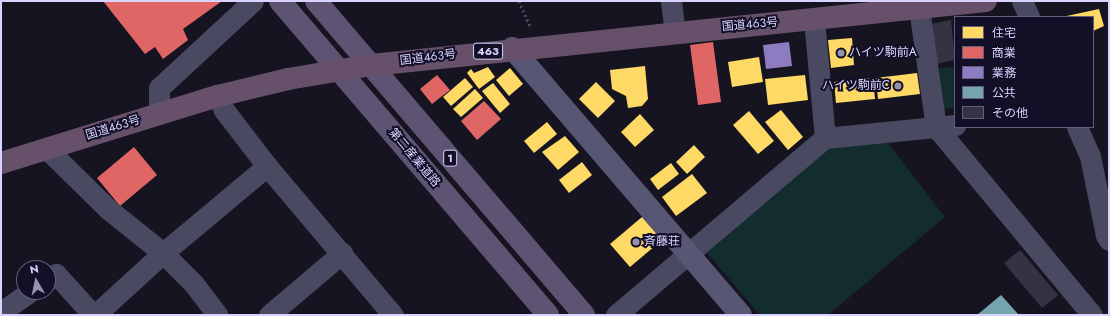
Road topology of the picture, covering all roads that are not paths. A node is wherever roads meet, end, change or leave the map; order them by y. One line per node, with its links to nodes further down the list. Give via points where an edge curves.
1 (253, 1): 15 (street, via 159,88)
2 (280, 1): 13 (main road, 第二産業道路 / 1)
3 (316, 1): 12 (main road, 1)
4 (671, 1): 10 (street)
5 (986, 1): 7 (highway, 国道463号 / 463)
6 (1022, 1): 8 (street)
7 (919, 8): 9 (highway, 国道463号 / 463); 16 (street)
8 (1029, 16)
9 (814, 19): 10 (highway, 国道463号 / 463); 18 (street)
10 (675, 32): 11 (highway, 国道463号 / 463)
11 (512, 48): 12 (highway, 国道463号 / 463); 23 (street)
12 (372, 64): 13 (highway, 国道463号 / 463); 34 (main road, 1)
13 (339, 70): 14 (highway, 国道463号 / 463); 33 (main road, 第二産業道路 / 1)
14 (218, 96): 15 (highway, 国道463号 / 463); 21 (street, via 224,110)
15 (159, 114): 19 (highway, 国道463号 / 463)
16 (946, 126): 18 (street); 37 (street)
17 (1078, 128): 22 (street, via 1090,156)
18 (825, 138): 23 (street)
19 (47, 149): 20 (highway, 国道463号 / 463); 24 (street, via 108,209)
20 (1, 163)
21 (268, 166): 24 (street); 25 (street)
22 (1109, 240)
23 (689, 252): 35 (street); 36 (street)
24 (163, 253): 29 (street); 30 (street, via 194,284)
25 (342, 253): 31 (street); 32 (street)
26 (56, 274): 29 (street)
27 (18, 300): 28 (street)
28 (1, 312)
29 (94, 315)
30 (218, 315)
31 (269, 315)
32 (393, 315)
33 (548, 315)
34 (584, 315)
35 (616, 315)
36 (741, 315)
37 (1092, 315)

